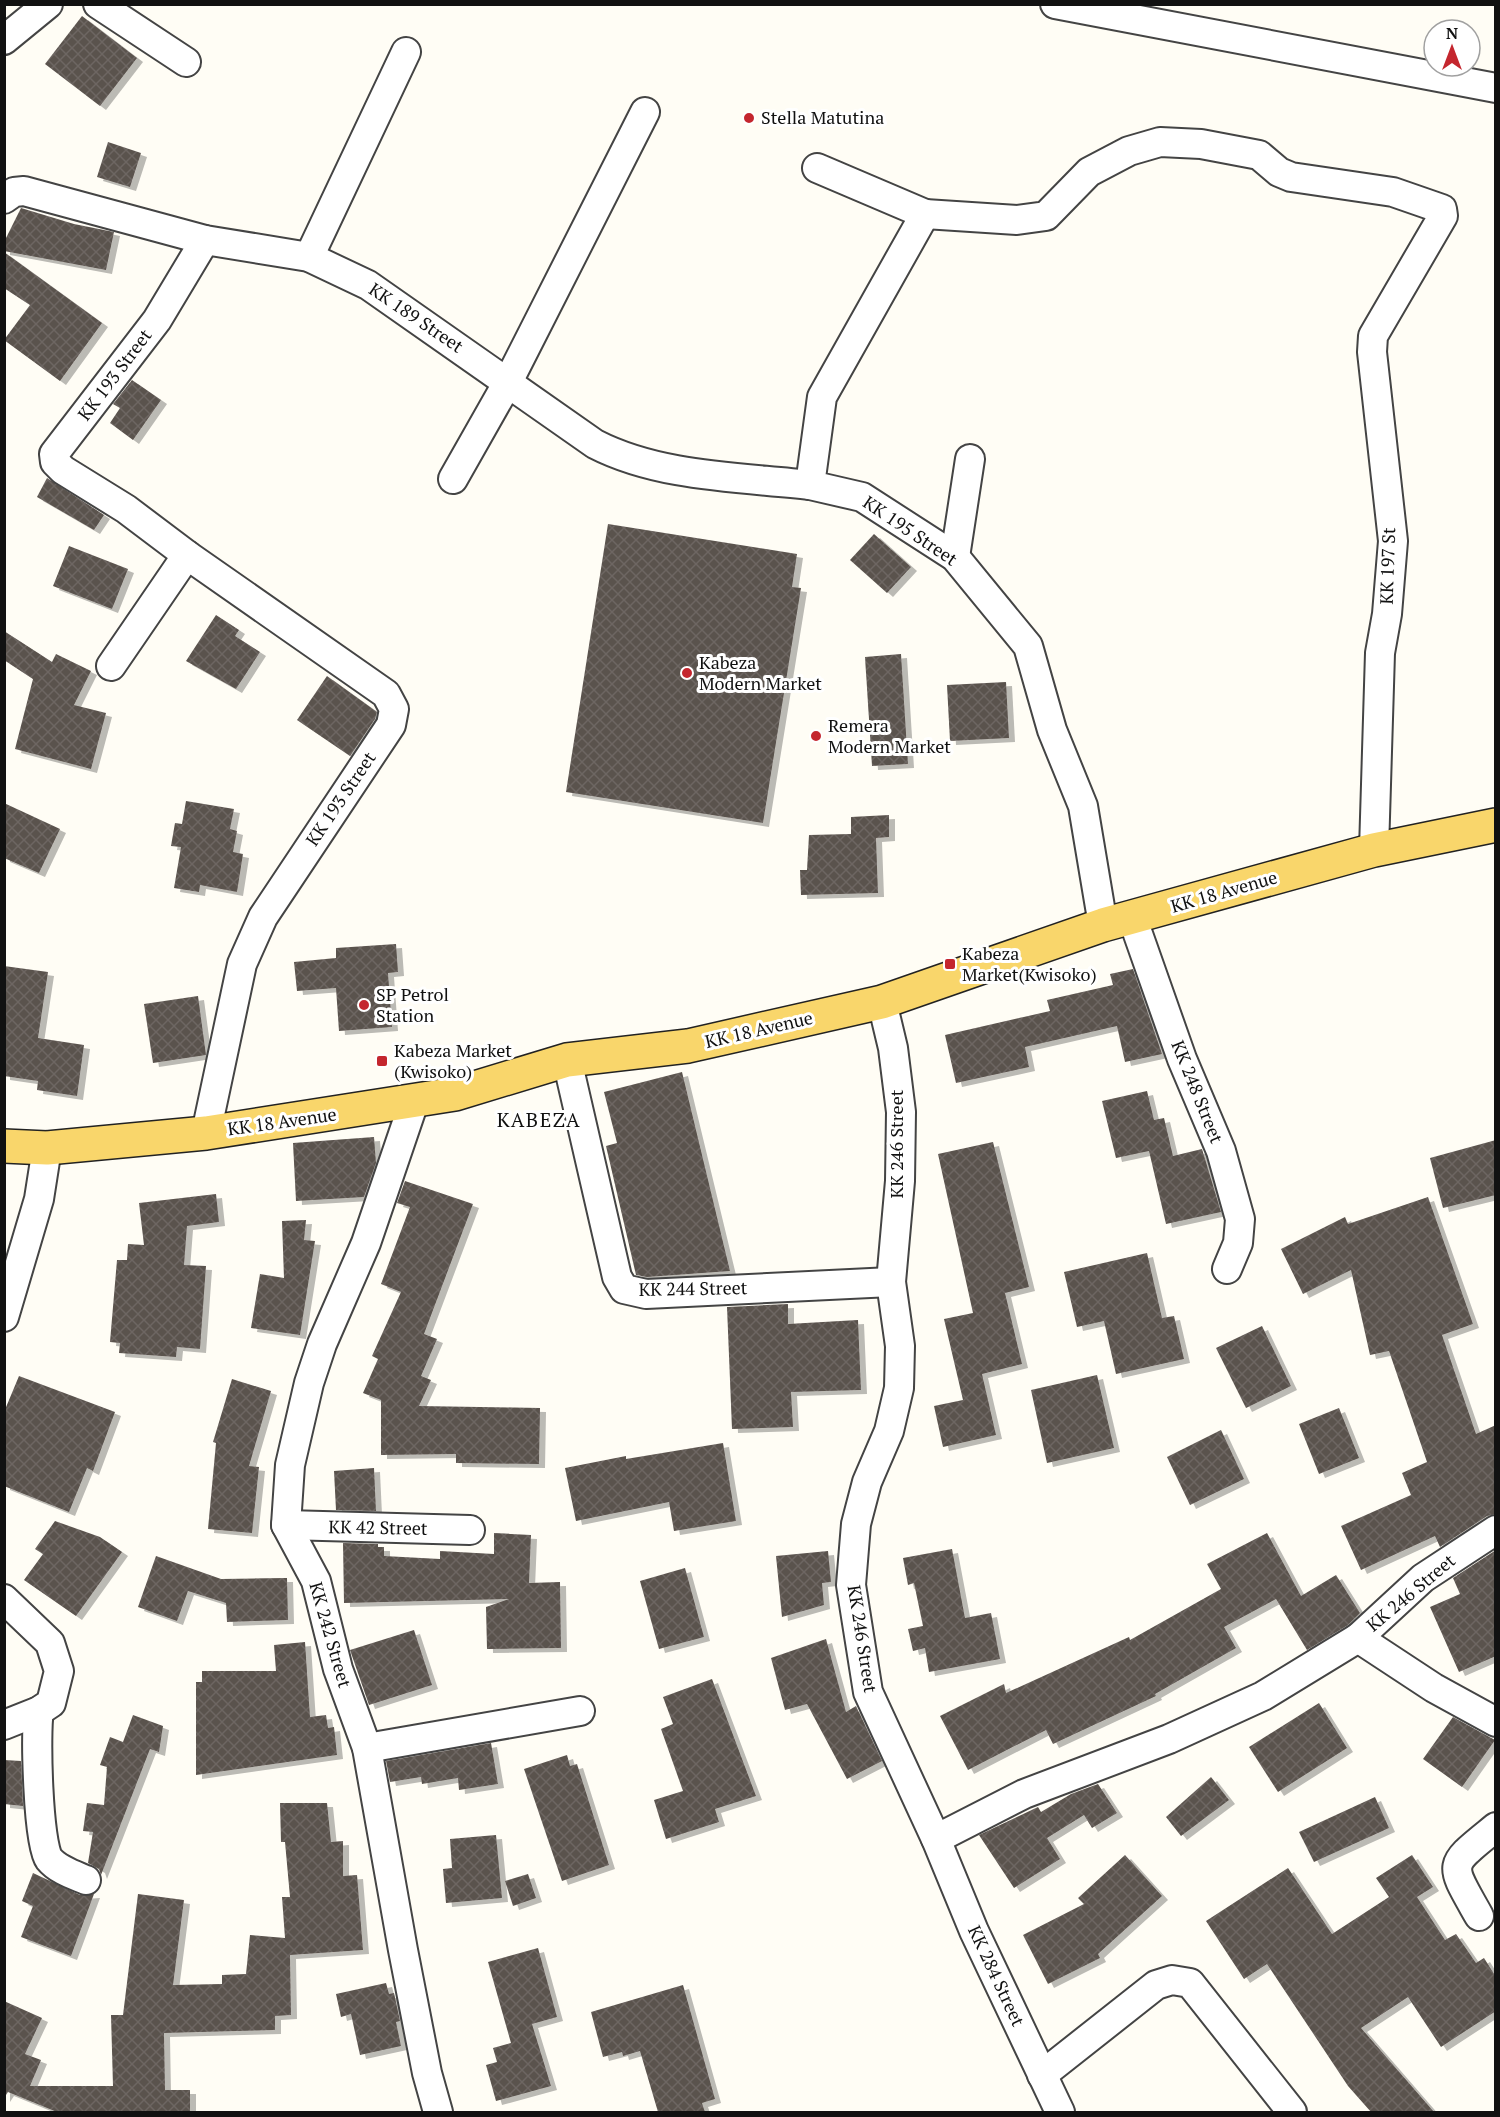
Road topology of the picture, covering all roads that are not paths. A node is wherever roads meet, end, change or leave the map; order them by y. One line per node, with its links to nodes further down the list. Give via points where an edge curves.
1 (48, 4): 4 (street)
2 (98, 4): 6 (street)
3 (1055, 4): 7 (street)
4 (4, 40)
5 (406, 52): 13 (street)
6 (186, 62)
7 (1496, 88)
8 (645, 112): 14 (street)
9 (817, 168): 11 (street)
10 (4, 199): 12 (street, KK 189 Street, via 24,191)
11 (926, 214): 17 (street, via 822,397); 22 (street, KK 197 St, via 1038,218 1052,213 1089,172 1107,161 1160,142 1201,144 1259,155 1291,177 1394,192 1442,209 1443,216 1373,336 1392,541 1380,653)
12 (205, 240): 13 (street, KK 189 Street); 18 (street, KK 193 Street, via 157,320 54,454 55,462 63,470 126,509)
13 (309, 257): 14 (street, KK 189 Street, via 368,285)
14 (508, 382): 16 (street); 17 (street, KK 189 Street, via 617,456 703,474)
15 (970, 459): 19 (street)
16 (453, 479)
17 (810, 484): 19 (street, KK 195 Street, via 862,497)
18 (187, 555): 20 (street); 27 (street, KK 193 Street, via 386,694 394,709 392,725 251,939 242,964)
19 (955, 557): 23 (street, KK 195 Street, via 1028,646 1052,730 1083,806)
20 (111, 666)
21 (1496, 825): 22 (main road, KK 18 Avenue)
22 (1374, 850): 23 (main road, KK 18 Avenue)
23 (1118, 921): 24 (main road, KK 18 Avenue); 30 (street, KK 248 Street, via 1221,1151 1240,1219 1238,1243)
24 (882, 1002): 25 (main road, KK 18 Avenue, via 688,1046); 31 (street, KK 246 Street, via 893,1048 901,1112 900,1181)
25 (567, 1060): 26 (main road, KK 18 Avenue, via 455,1094); 31 (street, KK 244 Street, via 617,1276 624,1289 646,1294)
26 (414, 1102): 27 (main road, KK 18 Avenue); 33 (street, via 366,1243 309,1383 290,1465)
27 (206, 1133): 29 (main road, KK 18 Avenue)
28 (4, 1146): 29 (main road, KK 18 Avenue)
29 (47, 1148): 32 (street, via 39,1199)
30 (1227, 1269)
31 (891, 1282): 44 (street, KK 246 Street, via 900,1346 899,1388 856,1524 851,1585 868,1692)
32 (4, 1317)
33 (286, 1525): 34 (street, KK 42 Street); 42 (street, KK 242 Street, via 316,1581 338,1669)
34 (470, 1530)
35 (1496, 1530): 37 (street, KK 246 Street, via 1424,1578)
36 (4, 1599): 38 (street, via 50,1643 59,1671 51,1703)
37 (1358, 1638): 40 (street, KK 246 Street, via 1434,1688); 44 (street, KK 246 Street, via 1263,1696 1169,1739 1024,1794)
38 (39, 1711): 41 (street); 45 (street, via 43,1846 57,1866)
39 (580, 1711): 42 (street)
40 (1496, 1722)
41 (4, 1725)
42 (368, 1748): 48 (street, KK 242 Street, via 405,1961)
43 (1496, 1827): 46 (street, via 1458,1858 1455,1868 1456,1877)
44 (936, 1839): 47 (street, KK 284 Street, via 974,1931)
45 (86, 1880)
46 (1479, 1916)
47 (1042, 2075): 49 (street, KK 284 Street); 50 (street, via 1156,1986 1172,1980 1190,1983)
48 (438, 2112)
49 (1060, 2112)
50 (1292, 2112)

